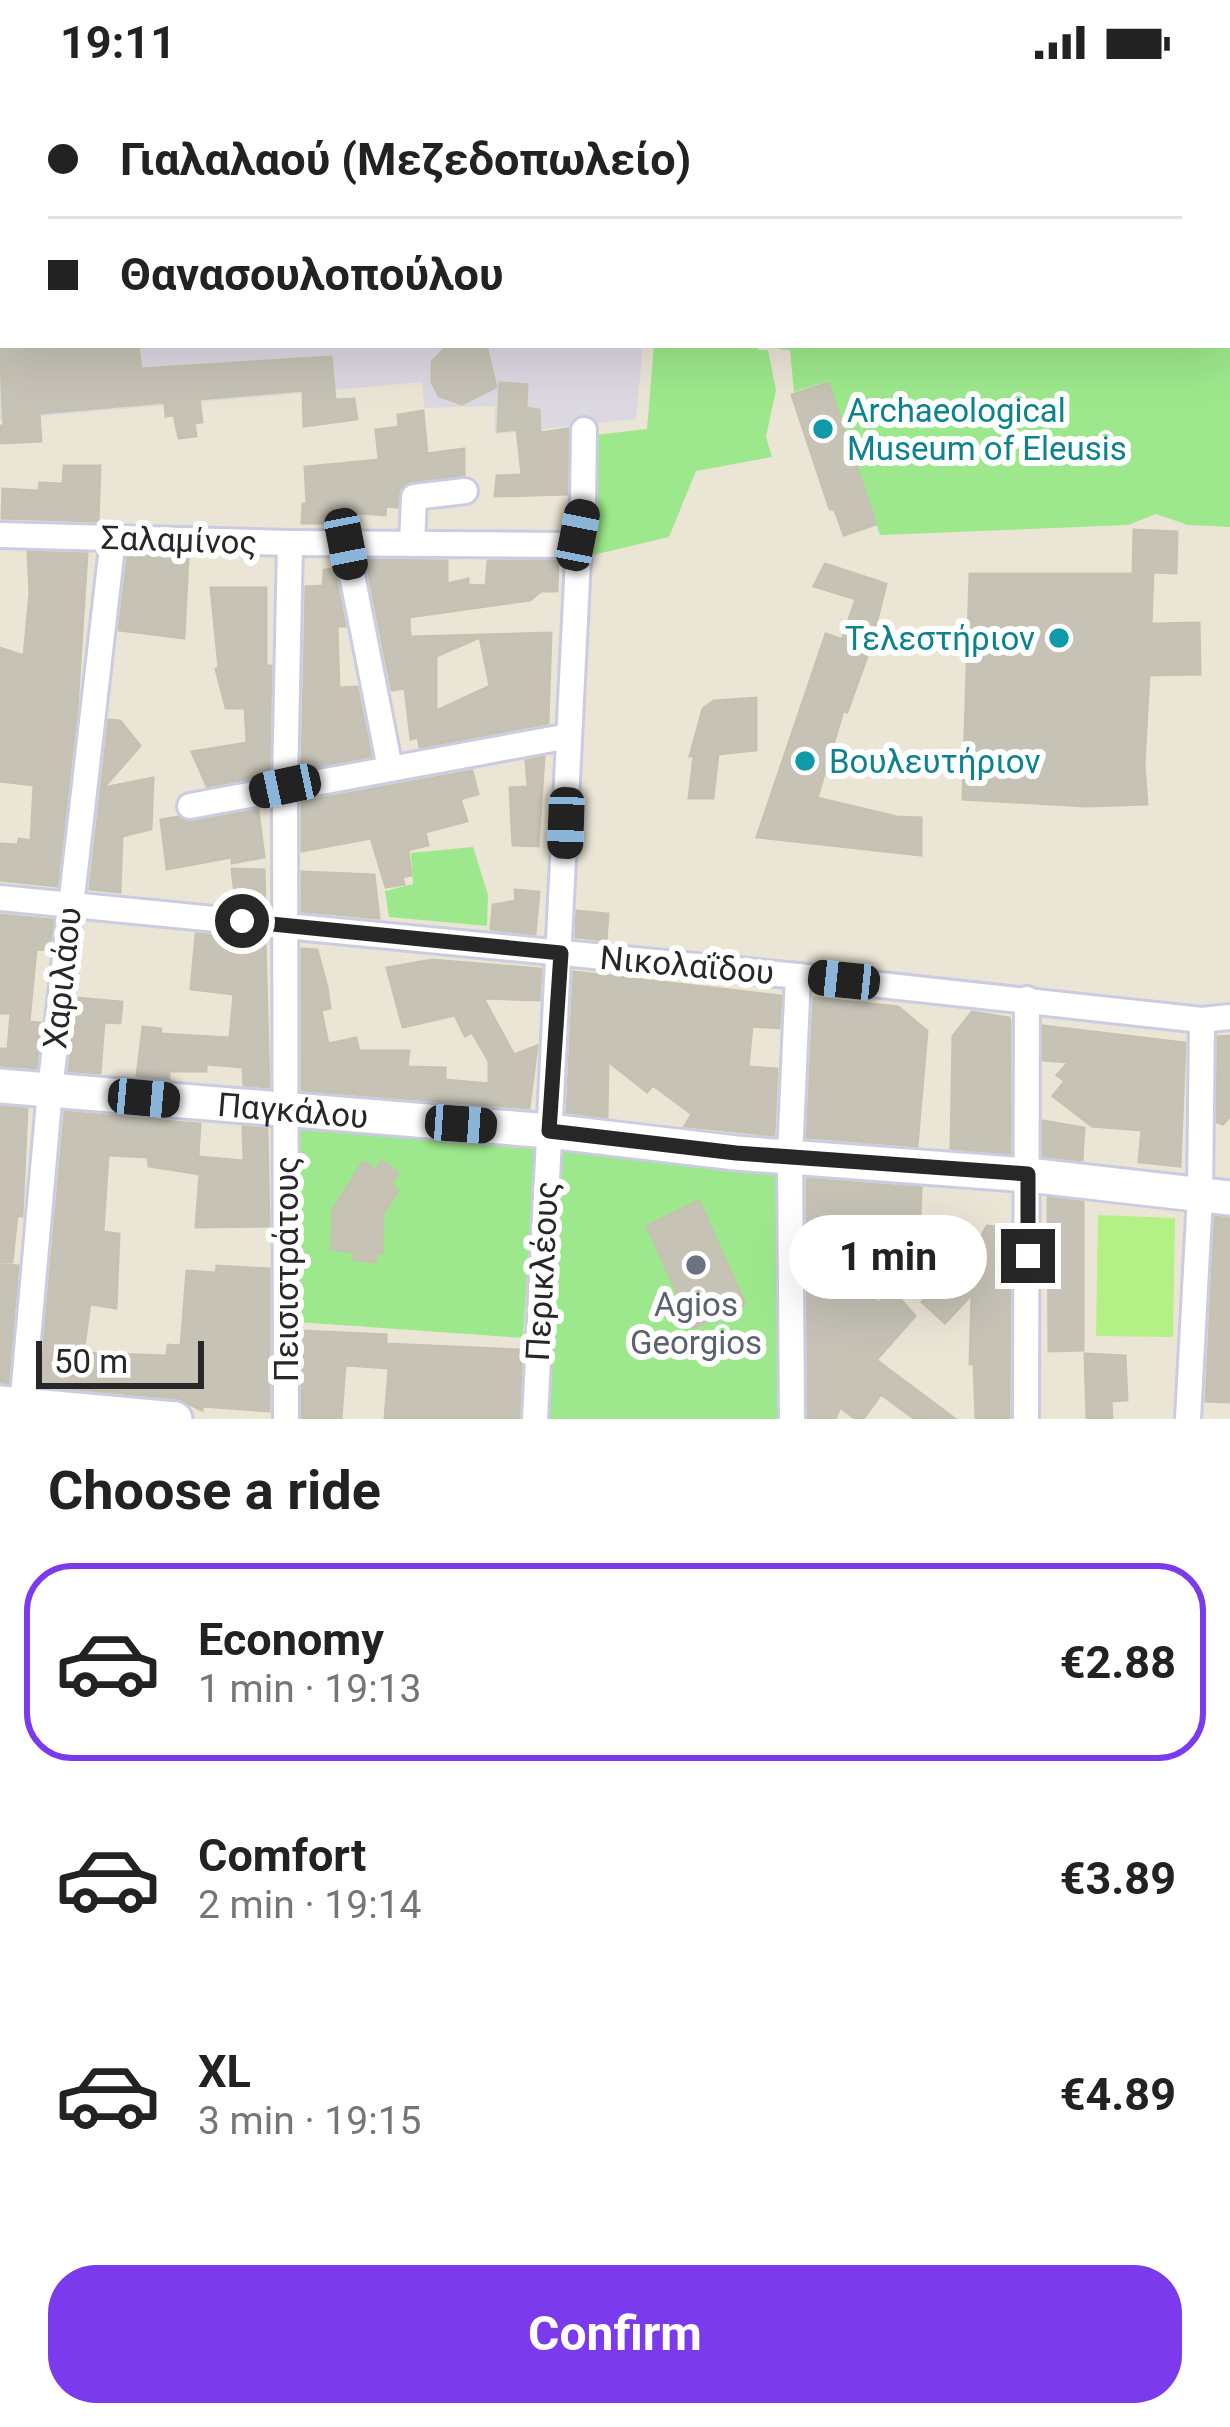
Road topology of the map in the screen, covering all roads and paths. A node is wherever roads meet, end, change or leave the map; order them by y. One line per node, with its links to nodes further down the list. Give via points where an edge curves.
1 (584, 430): 8 (street, Περικλέους, via 584,504)
2 (465, 491): 7 (street, via 414,497)
3 (0, 535): 4 (street, Σαλαμίνος)
4 (113, 538): 5 (street, Σαλαμίνος); 14 (street, Χαριλάου)
5 (290, 543): 6 (street, Σαλαμίνος); 11 (street, Πεισιστράτους)
6 (346, 544): 7 (street, Σαλαμίνος); 10 (street)
7 (412, 544): 8 (street, Σαλαμίνος)
8 (572, 549): 9 (street, Περικλέους, via 578,560)
9 (569, 736): 10 (street); 16 (street, Περικλέους)
10 (390, 768): 11 (street)
11 (285, 786): 12 (street); 15 (street, Πεισιστράτους)
12 (190, 806)
13 (0, 898): 14 (street, Νικολαΐδου)
14 (70, 906): 15 (street, Νικολαΐδου); 22 (street, Χαριλάου)
15 (285, 925): 16 (street, Νικολαΐδου); 23 (street, Πεισιστράτους)
16 (561, 953): 17 (street, Νικολαΐδου); 24 (street, Περικλέους)
17 (798, 976): 18 (street, Νικολαΐδου); 25 (street)
18 (1027, 999): 20 (street, Νικολαΐδου); 26 (street)
19 (1230, 1017): 20 (street, Νικολαΐδου)
20 (1202, 1020): 27 (street)
21 (0, 1086): 22 (main road, Παγκάλου)
22 (50, 1090): 23 (main road, Παγκάλου); 28 (street, Χαριλάου)
23 (285, 1111): 24 (main road, Παγκάλου); 30 (street, Πεισιστράτους)
24 (549, 1131): 25 (main road, Παγκάλου); 31 (street, Περικλέους)
25 (790, 1156): 26 (main road, Παγκάλου); 32 (street)
26 (1028, 1174): 27 (main road, Παγκάλου); 33 (street)
27 (1215, 1197): 34 (street)
28 (14, 1409): 29 (main road)
29 (175, 1419)
30 (286, 1419)
31 (536, 1419)
32 (792, 1419)
33 (1026, 1419)
34 (1188, 1419)

